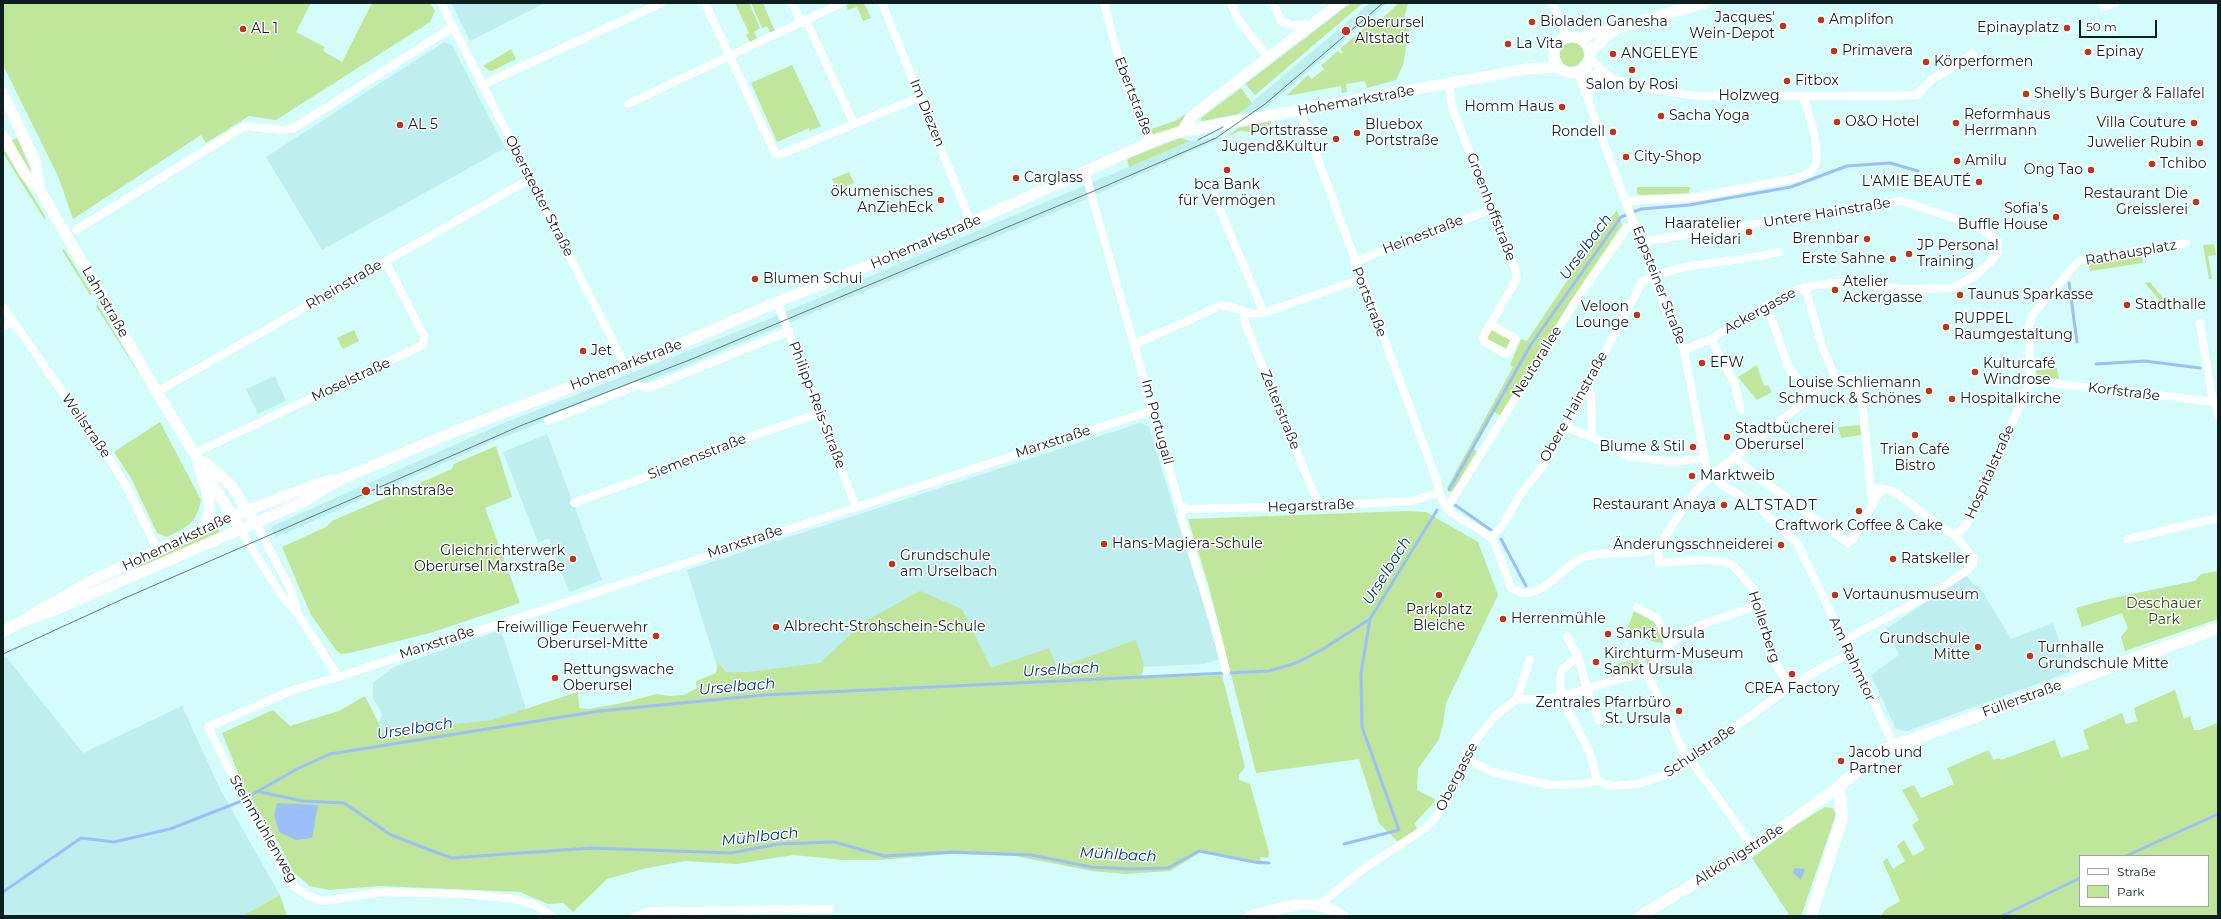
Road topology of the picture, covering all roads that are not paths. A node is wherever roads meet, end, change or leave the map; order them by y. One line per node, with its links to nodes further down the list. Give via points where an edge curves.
1 (441, 3): 17 (street, Oberstedter Straße)
2 (661, 3): 31 (street)
3 (705, 3): 23 (street)
4 (792, 3): 15 (street)
5 (842, 3): 15 (street)
6 (882, 3): 33 (street, Im Diezen)
7 (1104, 3): 42 (street, Ebertstraße, via 1122,75)
8 (1231, 3): 25 (street, via 1237,18)
9 (1273, 3): 16 (street, via 1281,21 1292,25)
10 (1340, 3): 16 (street)
11 (1552, 3): 19 (street)
12 (1705, 3): 18 (street)
13 (2115, 3): 14 (street)
14 (2102, 5)
15 (804, 22): 23 (street); 39 (street)
16 (1315, 24): 25 (street)
17 (454, 27): 31 (street, Oberstedter Straße); 51 (street, via 294,128 282,130 245,126)
18 (1614, 29): 20 (street); 22 (street)
19 (1567, 38): 20 (street); 24 (street, via 1558,44)
20 (1580, 38): 22 (street, via 1587,45)
21 (1973, 54): 32 (street, Holzweg, via 1930,81 1917,95)
22 (1590, 55): 28 (street); 29 (street, Holzweg)
23 (729, 56): 36 (street); 39 (street, via 774,153 779,155)
24 (1554, 56): 26 (street); 27 (street)
25 (1269, 59): 40 (street, via 1191,117)
26 (1558, 66): 27 (street); 28 (street, via 1569,73)
27 (1528, 69): 30 (street, Hohemarkstraße)
28 (1580, 72): 29 (street, Holzweg); 35 (street, Eppsteiner Straße)
29 (1606, 77): 32 (street, Holzweg, via 1647,88 1696,96); 35 (street, via 1590,91)
30 (1449, 84): 37 (street, Hohemarkstraße); 48 (street, Groenhoffstraße, via 1452,107)
31 (482, 85): 44 (street, Oberstedter Straße)
32 (1802, 96): 47 (street, via 1815,134 1816,164 1814,169 1804,176 1696,197)
33 (920, 97): 39 (street); 50 (street, Im Diezen)
34 (4, 98): 38 (street, Lahnstraße)
35 (1588, 98): 47 (street, Eppsteiner Straße)
36 (628, 104)
37 (1300, 111): 40 (street, Hohemarkstraße); 56 (street, Portstraße)
38 (8, 119): 45 (street, Lahnstraße, via 35,160)
39 (854, 124)
40 (1183, 131): 42 (street, Hohemarkstraße)
41 (3, 136): 45 (street, Lahnstraße, via 25,174)
42 (1151, 142): 43 (street, Hohemarkstraße)
43 (1085, 172): 50 (street, Hohemarkstraße); 73 (street, Im Portugall)
44 (530, 178): 55 (street, Rheinstraße); 75 (street, Oberstedter Straße)
45 (40, 190): 79 (street, Lahnstraße)
46 (1214, 196): 66 (street)
47 (1625, 200): 49 (street, Eppsteiner Straße)
48 (1492, 210): 56 (street, Heinestraße); 69 (street, Groenhoffstraße, via 1517,274)
49 (1632, 217): 52 (street, Eppsteiner Straße); 102 (street, Neutorallee, via 1587,283)
50 (971, 223): 62 (street, Hohemarkstraße)
51 (76, 230)
52 (1641, 242): 58 (street, Eppsteiner Straße); 61 (street, Untere Hainstraße, via 1901,201 1972,224 1994,237 1999,248 1991,261 1976,275)
53 (2186, 242): 57 (street, Rathausplatz, via 2082,260)
54 (1779, 252): 58 (street)
55 (386, 262): 79 (street, Rheinstraße); 89 (street, Moselstraße, via 424,336 423,345)
56 (1354, 262): 59 (street, Portstraße)
57 (2076, 264): 77 (street, Hospitalstraße, via 2033,314 2029,325)
58 (1653, 275): 74 (street, Eppsteiner Straße); 78 (street, Obere Hainstraße, via 1642,282)
59 (1361, 279): 66 (street); 96 (street, Portstraße, via 1437,481)
60 (1805, 287): 61 (street, Ackergasse, via 1844,282 1903,289); 63 (street, Ackergasse, via 1790,292); 76 (street, via 1823,349)
61 (1953, 288)
62 (778, 302): 71 (street, Philipp-Reis-Straße); 75 (street, Hohemarkstraße, via 660,353)
63 (1767, 306): 72 (street, Ackergasse); 80 (street, via 1789,369)
64 (3, 307): 67 (street, Weilstraße)
65 (1244, 313): 66 (street); 73 (street, via 1229,306 1220,306); 99 (street, Zelterstraße, via 1244,323)
66 (1264, 313)
67 (14, 321): 70 (street); 113 (street, Weilstraße, via 113,464)
68 (2200, 323): 81 (street, via 2212,396)
69 (1491, 325)
70 (3, 327)
71 (790, 331): 84 (street, Philipp-Reis-Straße); 86 (street, Hohemarkstraße, via 649,388 638,385)
72 (1711, 339): 74 (street, Ackergasse); 83 (street, Ackergasse, via 1734,382)
73 (1135, 344): 82 (street, Im Portugall)
74 (1684, 350): 91 (street, Eppsteiner Straße)
75 (625, 365): 93 (street, Hohemarkstraße)
76 (1836, 379): 80 (street); 94 (street, via 1854,380 1862,398 1867,474)
77 (2031, 381): 81 (street, Korfstraße); 109 (street, Hospitalstraße, via 1967,524)
78 (1587, 386): 87 (street, Obere Hainstraße); 88 (street, via 1591,394)
79 (157, 392): 89 (street, Lahnstraße)
80 (1812, 395): 90 (street)
81 (2217, 402): 85 (street)
82 (1153, 410): 100 (street, Im Portugall, via 1179,503); 101 (street, Marxstraße)
83 (1741, 410)
84 (820, 413): 97 (street, Siemensstraße, via 684,459 676,466); 101 (street, Philipp-Reis-Straße)
85 (2218, 416)
86 (548, 421)
87 (1566, 427): 88 (street); 110 (street, Obere Hainstraße, via 1503,525)
88 (1592, 437): 91 (street, via 1627,456 1672,462)
89 (195, 453): 103 (street, Lahnstraße, via 232,486); 104 (street, Lahnstraße); 108 (street, Lahnstraße, via 210,502 208,520)
90 (1734, 457): 92 (street); 98 (street, via 1848,543)
91 (1704, 458): 92 (street, Eppsteiner Straße)
92 (1712, 476): 112 (street, via 1693,494); 121 (street, Am Rahmtor, via 1758,507 1798,544)
93 (341, 479): 103 (street, Hohemarkstraße, via 320,483); 106 (street, Hohemarkstraße, via 301,503)
94 (1871, 488): 95 (street); 98 (street)
95 (1882, 488): 98 (street); 109 (street, Hospitalstraße, via 1897,493)
96 (1438, 493): 99 (street, Hegarstraße, via 1412,501); 102 (street)
97 (574, 503)
98 (1872, 504)
99 (1319, 506): 100 (street, Hegarstraße, via 1188,509)
100 (1183, 507): 126 (street, Im Portugall, via 1181,517)
101 (856, 508): 128 (street, Marxstraße)
102 (1448, 508): 110 (street, via 1451,515)
103 (247, 511): 104 (street, Hohemarkstraße); 106 (street, Lahnstraße)
104 (233, 516): 107 (street, Lahnstraße); 108 (street, Hohemarkstraße)
105 (2218, 518): 111 (street)
106 (255, 522): 107 (street, Hohemarkstraße); 116 (street, via 291,590)
107 (240, 529): 116 (street, via 281,595); 117 (street, Hohemarkstraße)
108 (202, 531): 113 (street, Hohemarkstraße)
109 (1955, 536): 121 (street, via 1974,558 1967,571 1930,595)
110 (1491, 538): 112 (street, via 1511,588 1530,592 1551,582 1579,559 1610,552 1641,552)
111 (2128, 539)
112 (1658, 547): 114 (street, Hollerberg, via 1659,563 1704,560 1726,562 1734,566 1755,591)
113 (158, 551): 117 (street, Hohemarkstraße, via 89,582)
114 (1759, 605): 122 (street, via 1698,626); 129 (street, Hollerberg, via 1771,656)
115 (1638, 608): 122 (street, via 1657,618)
116 (300, 617): 128 (street)
117 (21, 622): 119 (street, Hohemarkstraße)
118 (2218, 628): 135 (main road, Füllerstraße)
119 (3, 632)
120 (1567, 637): 124 (street)
121 (1844, 640): 123 (street, Am Rahmtor)
122 (1669, 645): 127 (street)
123 (1850, 654): 129 (street, Schulstraße); 135 (street, Am Rahmtor)
124 (1578, 656): 130 (street); 131 (street, via 1562,670 1560,684)
125 (1530, 659): 132 (street)
126 (1226, 670)
127 (1646, 674): 130 (street); 137 (street)
128 (338, 677): 134 (street, Marxstraße, via 293,690)
129 (1790, 687): 137 (street, Schulstraße)
130 (1587, 689): 131 (street); 133 (street)
131 (1563, 697): 132 (street); 138 (street, via 1590,753)
132 (1516, 699): 136 (street, Obergasse, via 1496,715 1484,729 1468,750)
133 (1598, 720)
134 (208, 727): 143 (street, Steinmühlenweg, via 286,876 306,895 323,901 383,892 466,894 515,899 535,905)
135 (1894, 745): 139 (main road, Füllerstraße, via 1881,751)
136 (1466, 759): 138 (street, via 1493,772 1550,785); 141 (street, Obergasse, via 1446,802 1428,827 1366,867)
137 (1689, 761): 138 (street, Schulstraße, via 1671,773 1638,784 1612,786); 140 (street)
138 (1597, 781)
139 (1836, 789): 140 (street, Altkönigstraße); 148 (main road, via 1840,794 1842,818)
140 (1754, 848): 147 (street, Altkönigstraße)
141 (1320, 904): 145 (street, via 1307,903); 146 (street)
142 (830, 908): 144 (street, via 651,911)
143 (552, 916)
144 (635, 916)
145 (1250, 916)
146 (1343, 916)
147 (1640, 916)
148 (1811, 916)

